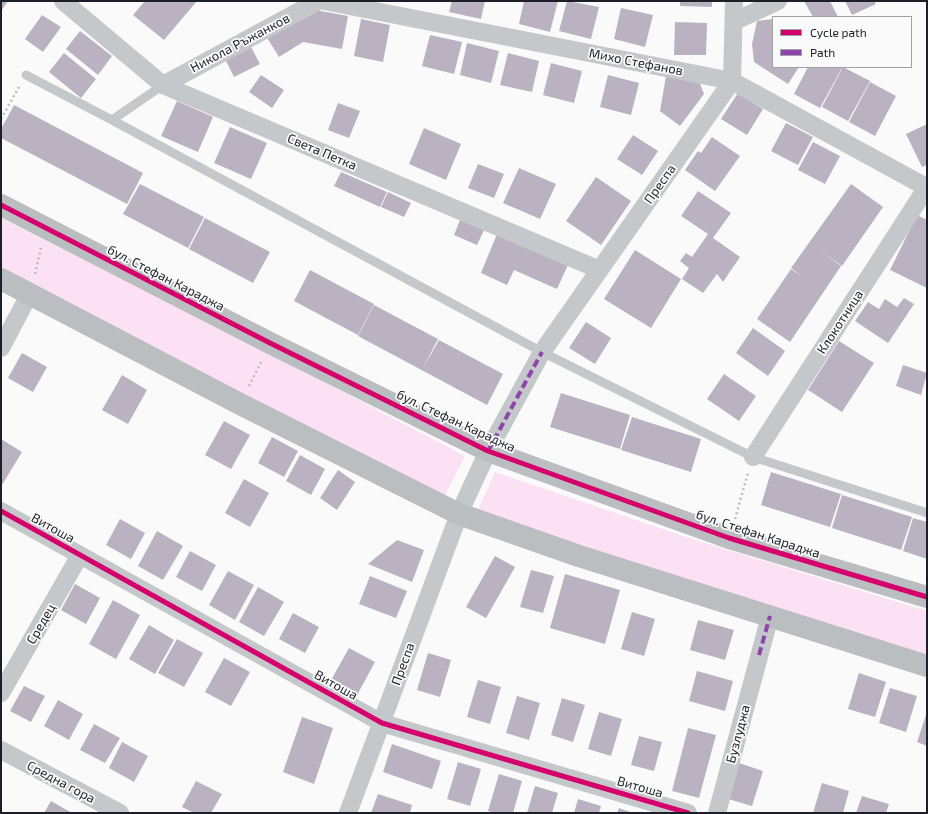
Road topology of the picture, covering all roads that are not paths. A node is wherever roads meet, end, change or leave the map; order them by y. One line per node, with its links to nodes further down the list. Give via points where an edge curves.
1 (63, 1): 9 (street, Света Петка)
2 (318, 1): 9 (street, Никола Ръжанков)
3 (324, 1): 8 (street, Михо Стефанов)
4 (734, 1): 6 (street)
5 (778, 1): 6 (street)
6 (735, 20): 8 (street)
7 (26, 75): 10 (lane)
8 (732, 81): 11 (street, Михо Стефанов); 13 (street, Преспа)
9 (162, 85): 10 (lane); 13 (street, Света Петка)
10 (112, 120): 17 (lane)
11 (926, 187): 19 (street, Клокотница)
12 (1, 204): 18 (street, бул. Стефан Караджа, via 270,344)
13 (600, 270): 17 (street, Преспа)
14 (1, 278): 15 (street)
15 (30, 293): 16 (street); 22 (street, via 240,404)
16 (1, 348)
17 (542, 352): 18 (street, Преспа); 19 (lane)
18 (488, 451): 22 (street, Преспа); 24 (street, бул. Стефан Караджа, via 729,538)
19 (752, 458): 21 (lane)
20 (1, 511): 23 (street, Витоша)
21 (927, 513)
22 (459, 514): 25 (street, via 579,556); 28 (street, Преспа)
23 (80, 555): 27 (street, Средец); 28 (street, Витоша)
24 (927, 597)
25 (770, 616): 26 (street); 33 (street, Бузлуджа)
26 (927, 666)
27 (1, 693)
28 (382, 723): 31 (street, Преспа); 32 (street, Витоша)
29 (1, 750): 30 (street, Средна гора)
30 (120, 813)
31 (348, 813)
32 (688, 813)
33 (717, 813)

